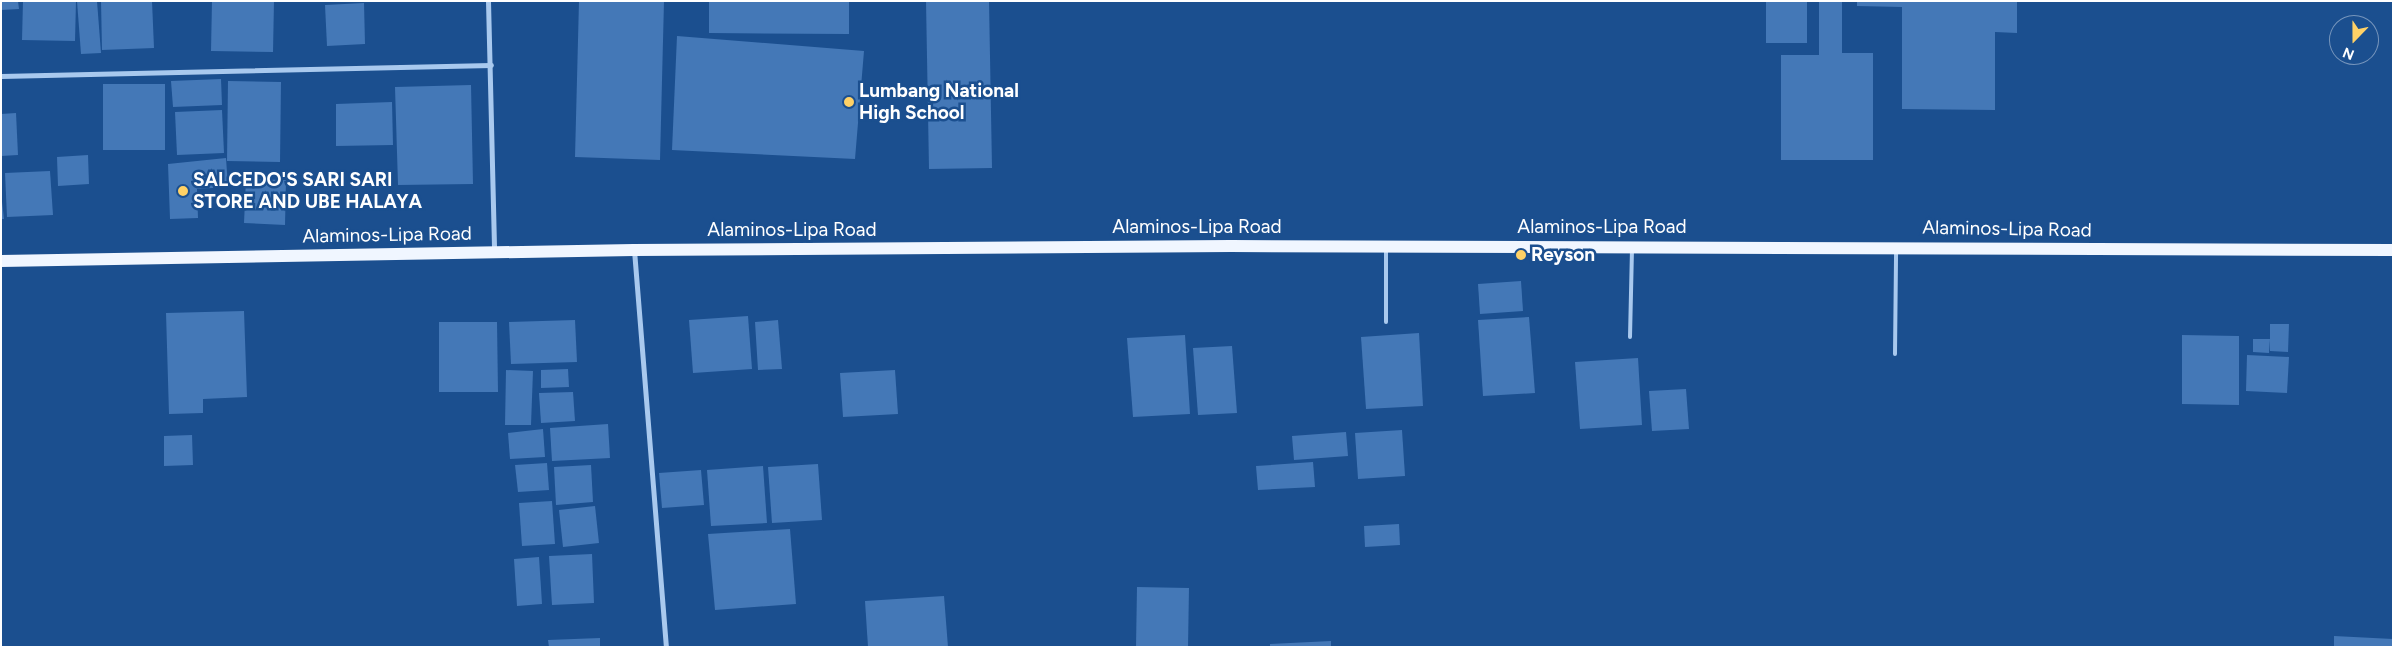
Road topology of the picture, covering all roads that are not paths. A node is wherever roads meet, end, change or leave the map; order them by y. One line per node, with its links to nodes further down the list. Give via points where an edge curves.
1 (488, 1): 2 (street)
2 (491, 65): 3 (street); 9 (street)
3 (1, 76)
4 (1386, 245): 5 (main road, Alaminos-Lipa Road); 7 (main road, Alaminos-Lipa Road); 11 (lane)
5 (1632, 246): 6 (main road, Alaminos-Lipa Road); 12 (lane)
6 (1896, 246): 8 (main road, Alaminos-Lipa Road); 13 (lane)
7 (634, 250): 9 (main road, Alaminos-Lipa Road); 14 (street)
8 (2393, 250)
9 (494, 252): 10 (main road, Alaminos-Lipa Road)
10 (1, 261)
11 (1386, 322)
12 (1630, 336)
13 (1895, 354)
14 (666, 647)

